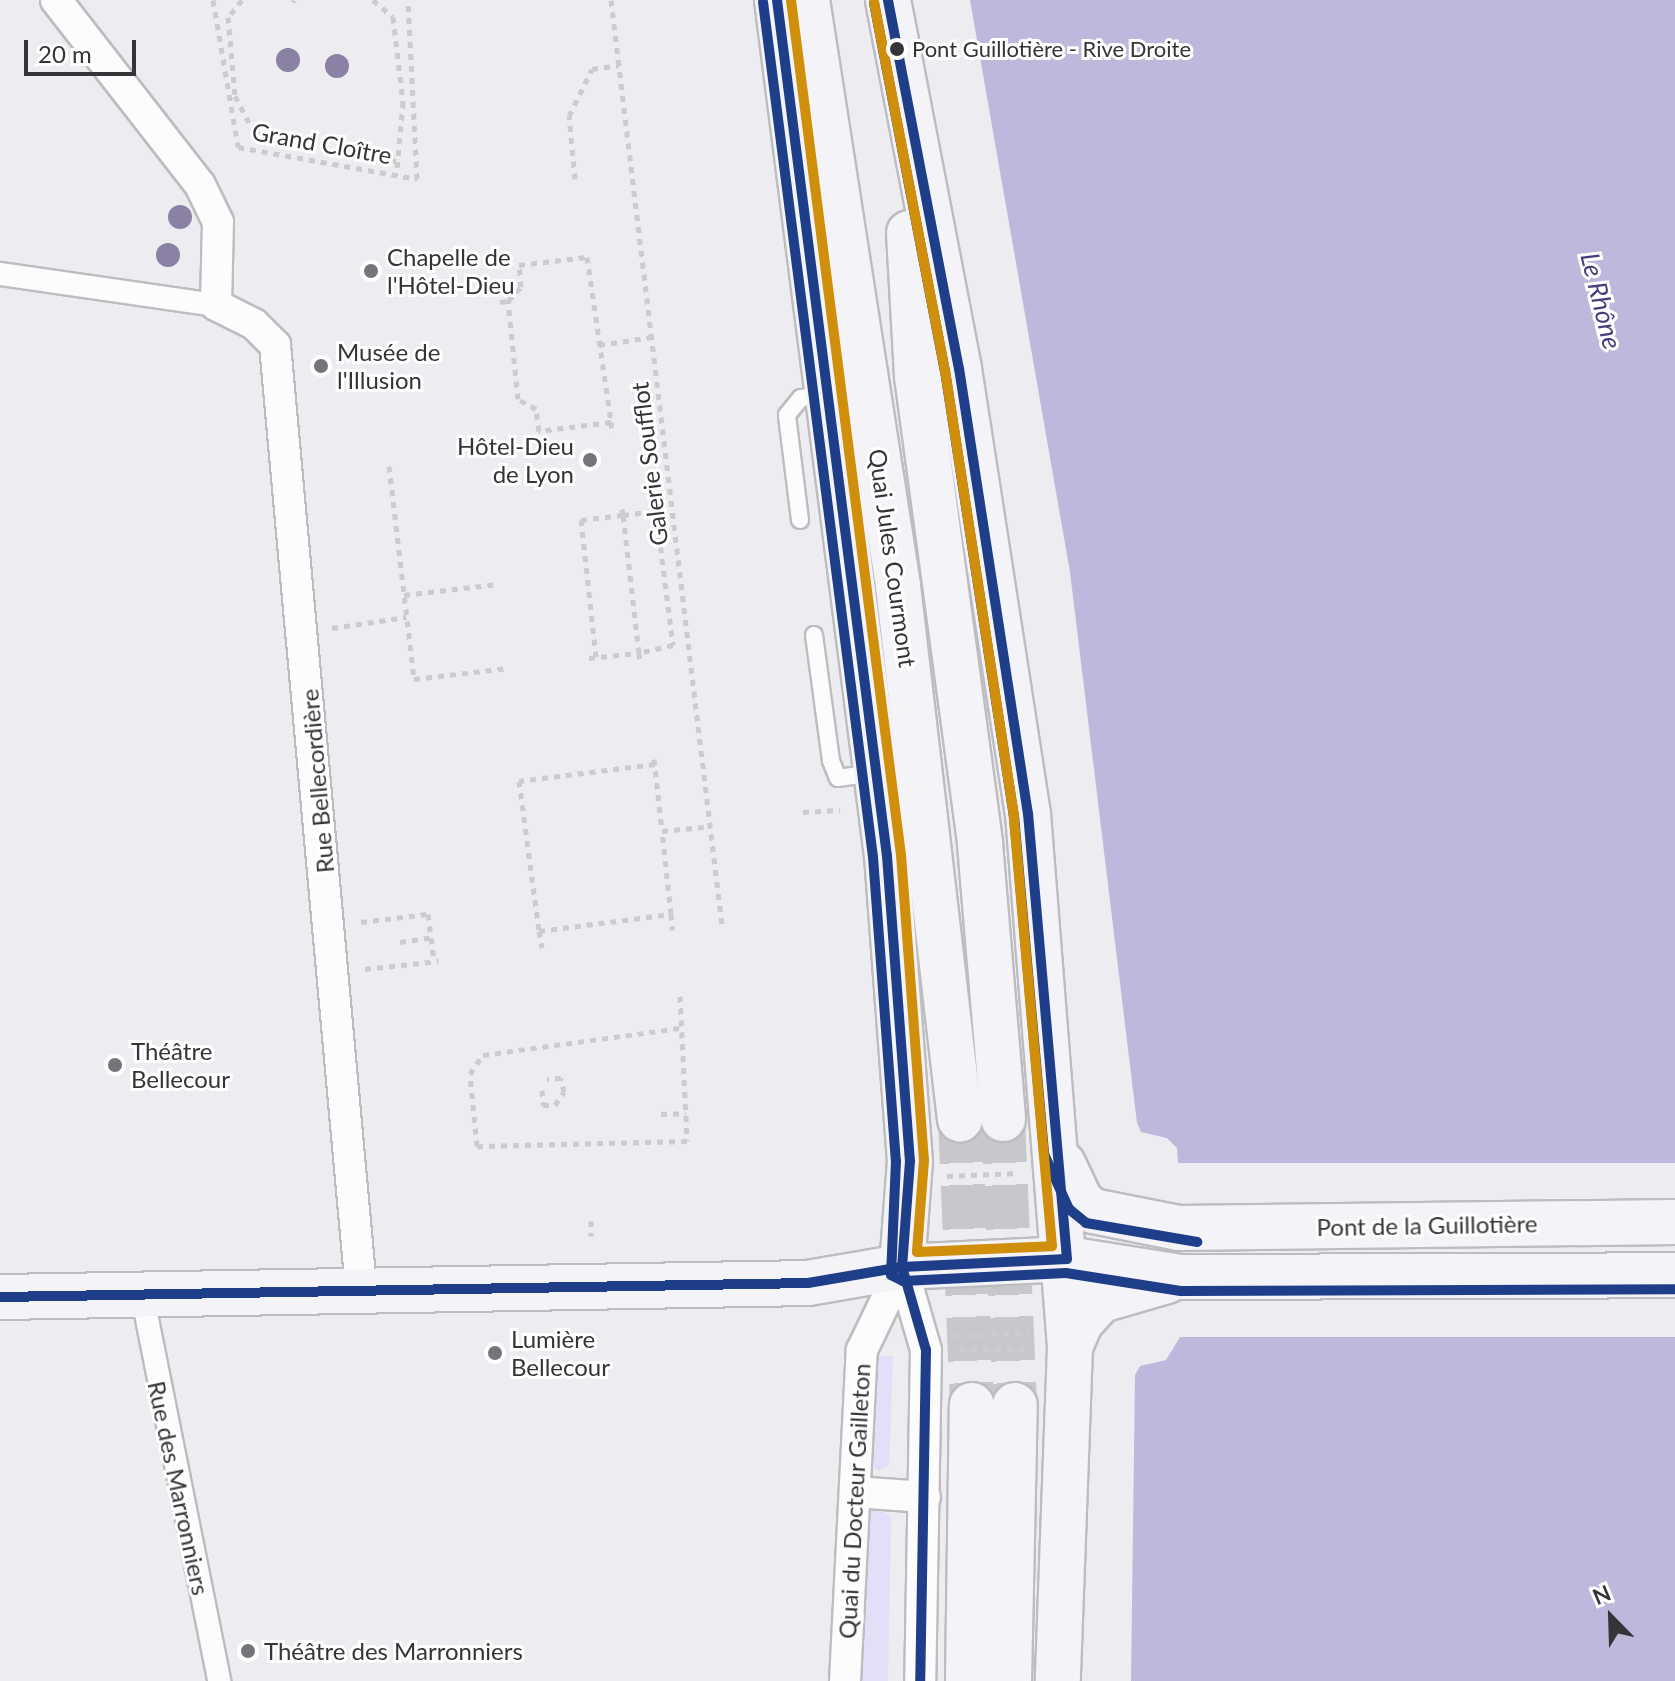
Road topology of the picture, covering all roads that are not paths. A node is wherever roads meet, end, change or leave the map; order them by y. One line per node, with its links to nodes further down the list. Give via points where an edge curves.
1 (56, 0): 7 (street, via 191,168 218,222)
2 (777, 0): 8 (main road, Quai Jules Courmont)
3 (807, 0): 12 (main road, Quai Jules Courmont, via 898,586)
4 (888, 0): 5 (main road, Quai Jules Courmont)
5 (900, 59): 13 (main road, Quai Jules Courmont, via 917,376 980,844); 14 (main road, Quai Jules Courmont, via 959,369 1028,814)
6 (0, 274): 7 (street)
7 (216, 305): 21 (street, Rue Bellecordière, via 254,324 275,345)
8 (815, 397): 9 (lane, via 787,415); 11 (main road, Quai Jules Courmont)
9 (800, 520)
10 (814, 635): 11 (lane, via 831,761 838,778)
11 (871, 797): 18 (main road, Quai Jules Courmont, via 910,1161)
12 (960, 1119)
13 (1003, 1119)
14 (1046, 1162): 16 (main road, Pont de la Guillotière, via 1093,1211); 17 (main road, Quai Jules Courmont)
15 (1675, 1222): 16 (main road, Pont de la Guillotière)
16 (1179, 1228): 17 (main road, Pont de la Guillotière)
17 (1067, 1259): 18 (main road); 20 (main road, Pont de la Guillotière); 24 (main road)
18 (902, 1267): 21 (main road, via 808,1283); 27 (street, Quai du Docteur Gailleton, via 862,1350); 28 (street, via 926,1350)
19 (1675, 1275): 20 (main road, Pont de la Guillotière)
20 (1181, 1277): 24 (main road, via 1101,1300 1080,1323)
21 (361, 1289): 22 (main road)
22 (142, 1294): 23 (main road); 29 (street, Rue des Marronniers)
23 (0, 1297)
24 (1048, 1343): 34 (main road)
25 (972, 1405): 32 (main road)
26 (1015, 1405): 33 (main road)
27 (855, 1492): 28 (street); 30 (street, Quai du Docteur Gailleton)
28 (925, 1497): 31 (street)
29 (219, 1681)
30 (845, 1681)
31 (920, 1681)
32 (968, 1681)
33 (1009, 1681)
34 (1058, 1681)

